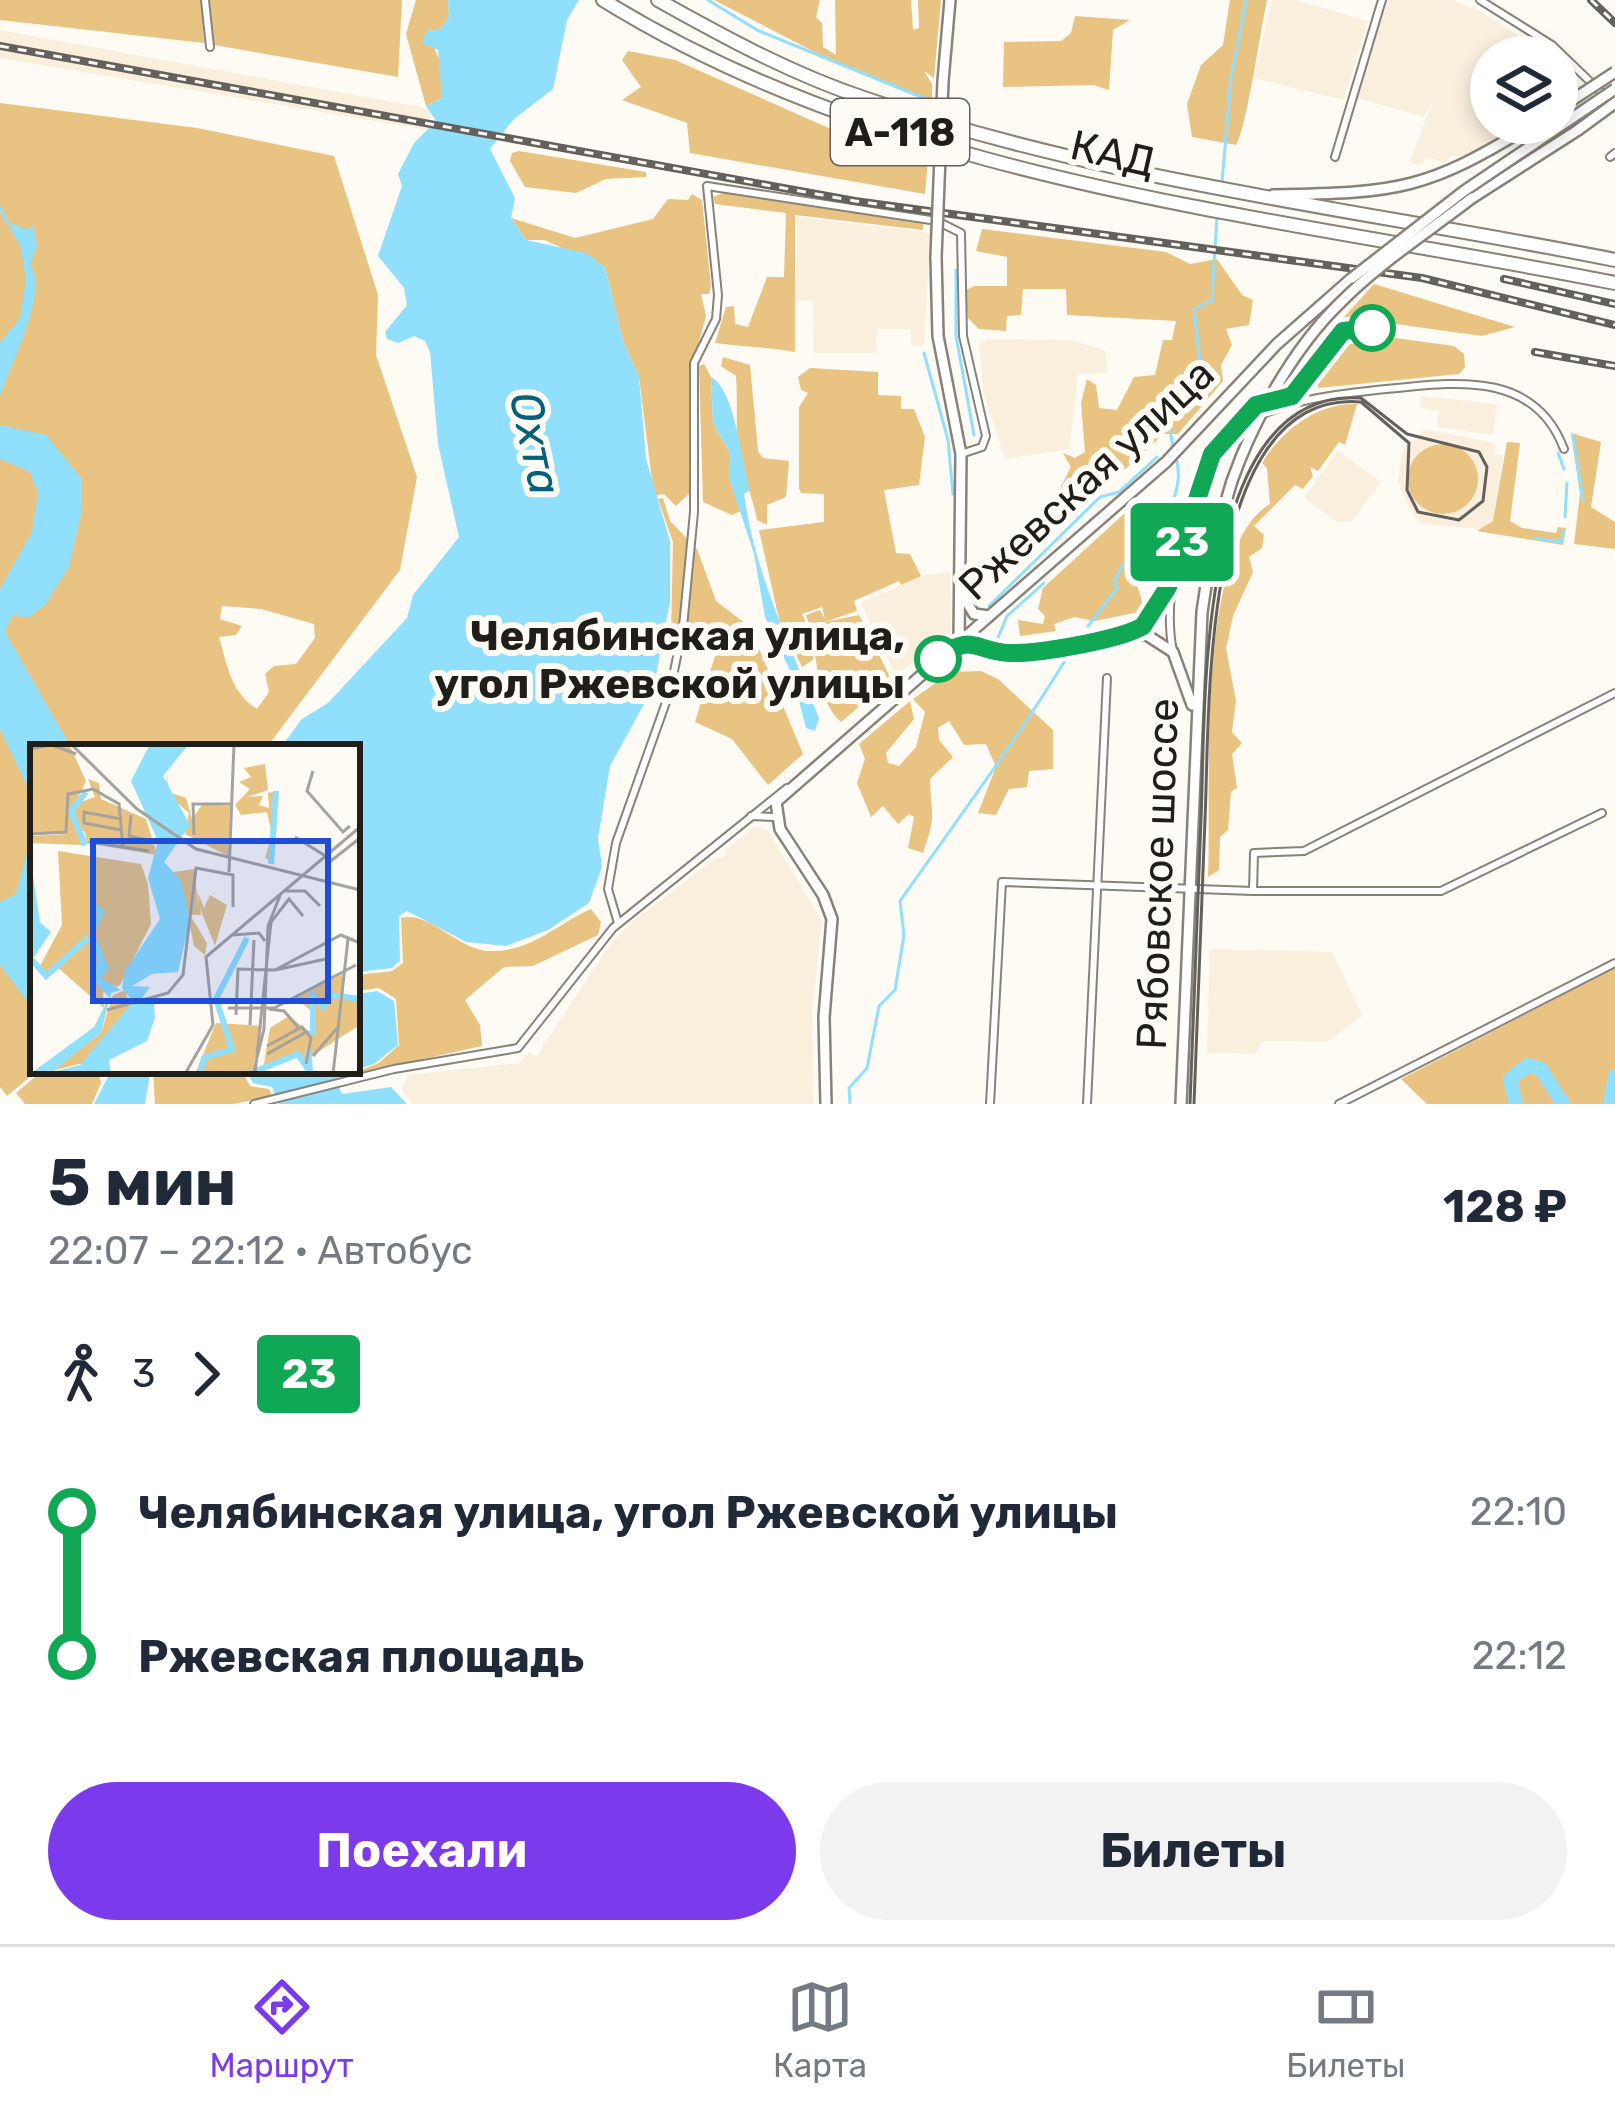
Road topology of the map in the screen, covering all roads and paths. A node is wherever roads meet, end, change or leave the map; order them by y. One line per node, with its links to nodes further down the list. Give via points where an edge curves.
1 (206, 0): 7 (street)
2 (603, 0): 16 (highway, КАД / А-118, via 796,94 911,136 1198,206)
3 (658, 0): 14 (highway, КАД / А-118, via 860,97)
4 (950, 0): 18 (main road, bridge, via 938,336)
5 (1382, 0): 13 (street)
6 (1480, 0): 11 (street, via 1552,45)
7 (210, 47)
8 (1615, 72): 10 (main road, bridge)
9 (1615, 89): 21 (main road, Ржевская улица, bridge, via 1352,278 1166,462)
10 (1578, 96)
11 (1615, 104): 27 (main road, Рябовское шоссе, bridge, via 1472,198 1340,302 1300,354 1232,481 1205,585)
12 (1500, 144): 14 (main road, via 1456,170 1382,192)
13 (1335, 157)
14 (1268, 195): 15 (highway, КАД / А-118)
15 (1615, 260)
16 (1615, 284)
17 (1564, 449): 19 (street, via 1529,402 1467,381 1316,395 1234,427 1204,472)
18 (962, 454): 20 (main road); 35 (street, via 982,447 986,436 965,351 961,233 937,221 707,186 718,295 716,319 694,363 694,512 683,627 670,691 616,843 608,889)
19 (1168, 587): 22 (street, via 1157,613); 24 (street)
20 (963, 595): 21 (main road, via 974,614); 23 (main road)
21 (989, 616): 23 (main road, Ржевская улица)
22 (1134, 632): 23 (main road, via 1018,653); 24 (main road)
23 (956, 645): 28 (main road, Ржевская улица)
24 (1173, 652): 27 (main road)
25 (1107, 677): 32 (street)
26 (1615, 693): 34 (street, via 1304,850 1254,853)
27 (1195, 722): 33 (main road, Рябовское шоссе)
28 (787, 788): 30 (street, Ржевская улица); 31 (main road)
29 (1602, 813): 34 (street, via 1441,891)
30 (751, 816): 31 (street); 35 (street, Ржевская улица)
31 (775, 817): 38 (main road, via 832,919)
32 (1094, 884): 33 (street); 39 (street, via 1000,886); 40 (street)
33 (1188, 887): 34 (street); 41 (main road, Рябовское шоссе)
34 (1253, 891)
35 (618, 922): 37 (street, Ржевская улица, via 518,1048)
36 (1615, 963): 42 (street)
37 (254, 1104)
38 (826, 1104)
39 (990, 1104)
40 (1087, 1104)
41 (1181, 1104)
42 (1339, 1104)

